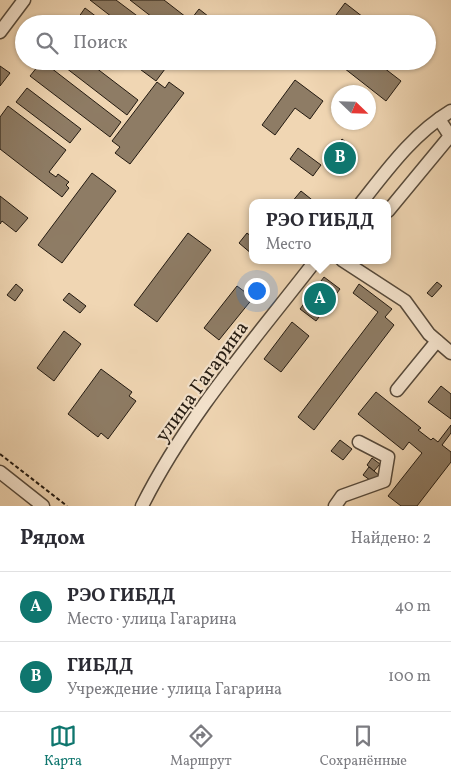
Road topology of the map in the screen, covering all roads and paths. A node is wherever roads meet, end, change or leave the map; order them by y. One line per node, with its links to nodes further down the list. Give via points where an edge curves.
1 (24, 0): 2 (street)
2 (0, 32)
3 (451, 111): 4 (street)
4 (439, 119): 5 (street, via 407,146); 6 (street, via 450,136)
5 (364, 199)
6 (391, 207)
7 (313, 264): 17 (street, улица Гагарина, via 175,446)
8 (348, 264): 9 (street, via 405,301)
9 (437, 341): 10 (street); 11 (street)
10 (451, 353)
11 (397, 390)
12 (359, 442): 18 (street, via 388,457 384,482 342,496)
13 (0, 454): 16 (path)
14 (0, 472): 15 (street)
15 (43, 506)
16 (67, 506)
17 (142, 506)
18 (335, 506)

